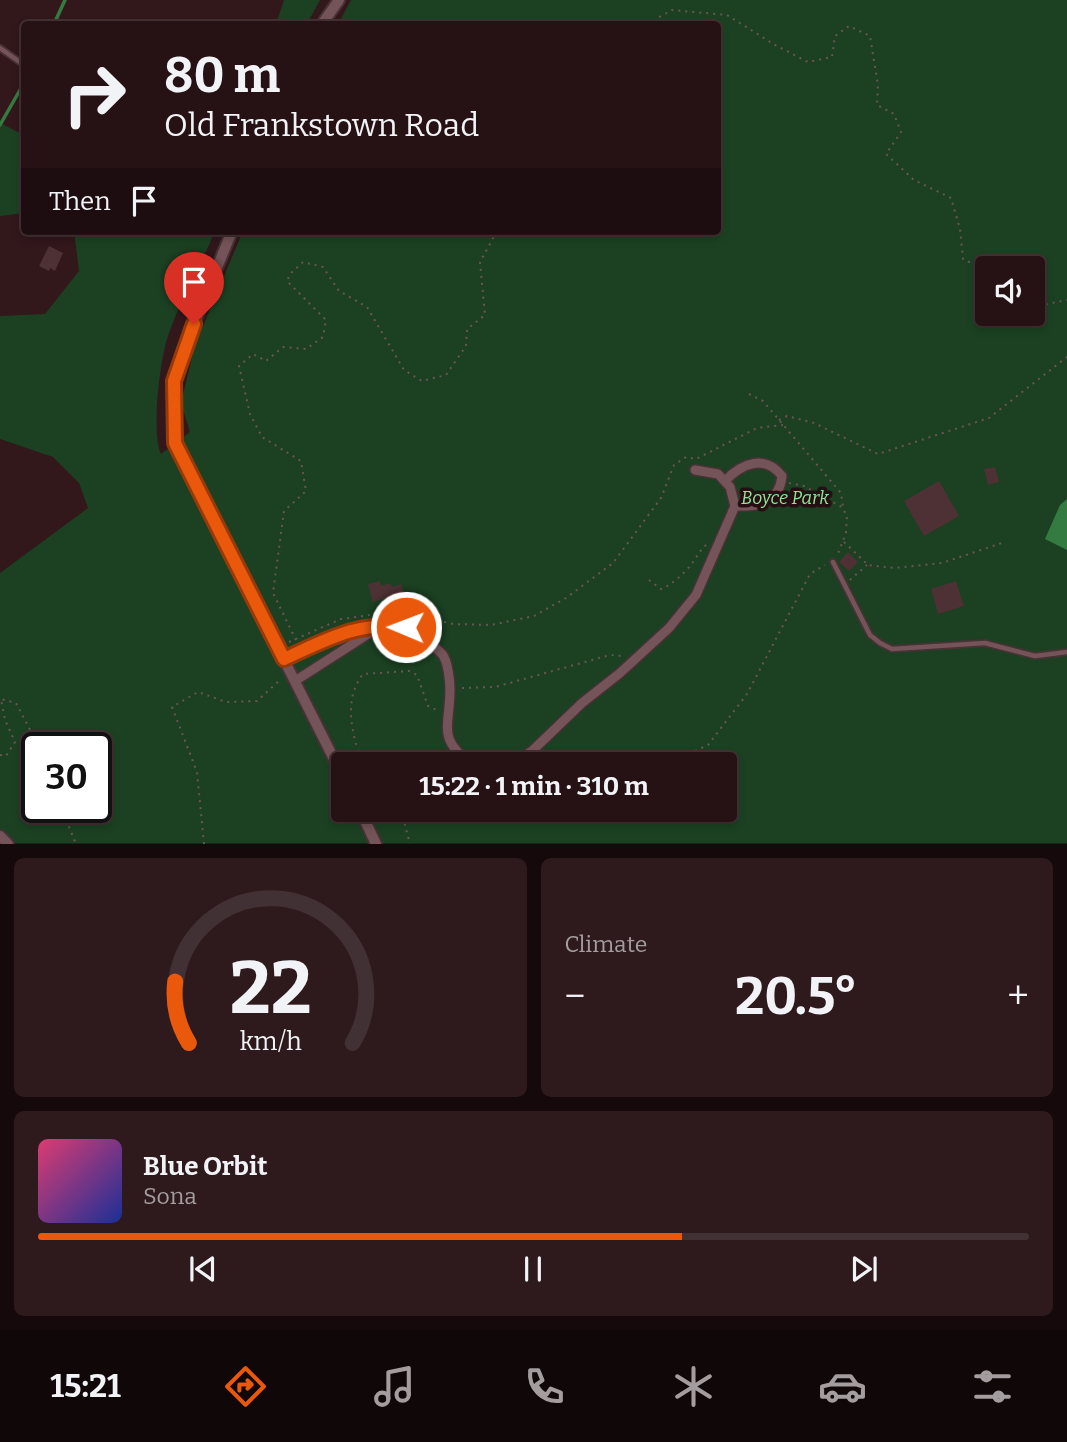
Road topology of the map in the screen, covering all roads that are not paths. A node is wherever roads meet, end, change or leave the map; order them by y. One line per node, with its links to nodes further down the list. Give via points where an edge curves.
1 (339, 0): 2 (street)
2 (324, 21)
3 (0, 48): 4 (lane)
4 (21, 63)
5 (230, 235): 12 (street, via 174,381 175,443)
6 (695, 470): 7 (street, via 718,474)
7 (725, 481): 8 (street); 8 (street, via 746,466 765,462 782,476 776,496 746,507)
8 (735, 506): 15 (street, via 696,595 669,628)
9 (832, 562): 11 (lane, via 870,635 892,649 985,643 1035,656)
10 (383, 624): 12 (street, via 337,635); 13 (street); 14 (street, via 406,627 421,635 444,657 450,689 448,738)
11 (1067, 652)
12 (284, 659): 13 (street)
13 (292, 676): 16 (street)
14 (456, 752)
15 (530, 752)
16 (331, 753)
17 (366, 822): 20 (street)
18 (0, 836): 19 (street)
19 (8, 844)
20 (376, 844)

